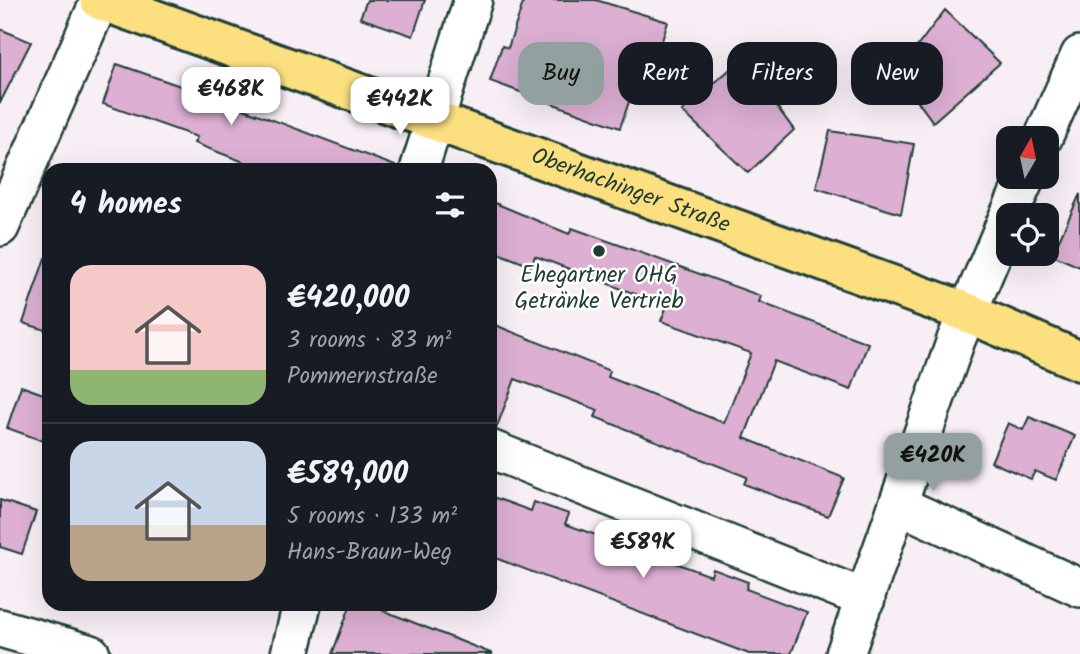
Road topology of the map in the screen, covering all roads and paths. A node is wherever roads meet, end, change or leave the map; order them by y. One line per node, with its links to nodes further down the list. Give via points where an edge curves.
1 (100, 0): 4 (main road, Oberhachinger Straße); 7 (street)
2 (473, 0): 4 (street)
3 (1080, 55): 5 (street)
4 (434, 121): 6 (street); 9 (main road, Oberhachinger Straße)
5 (1048, 126)
6 (421, 163)
7 (0, 228)
8 (996, 243): 9 (street)
9 (966, 312): 10 (main road, Oberhachinger Straße); 12 (street)
10 (1080, 360)
11 (497, 452): 14 (street)
12 (898, 505): 13 (street); 14 (street)
13 (1080, 588)
14 (866, 599): 19 (street)
15 (300, 611): 18 (street)
16 (0, 628): 17 (street)
17 (92, 654)
18 (290, 654)
19 (845, 654)

